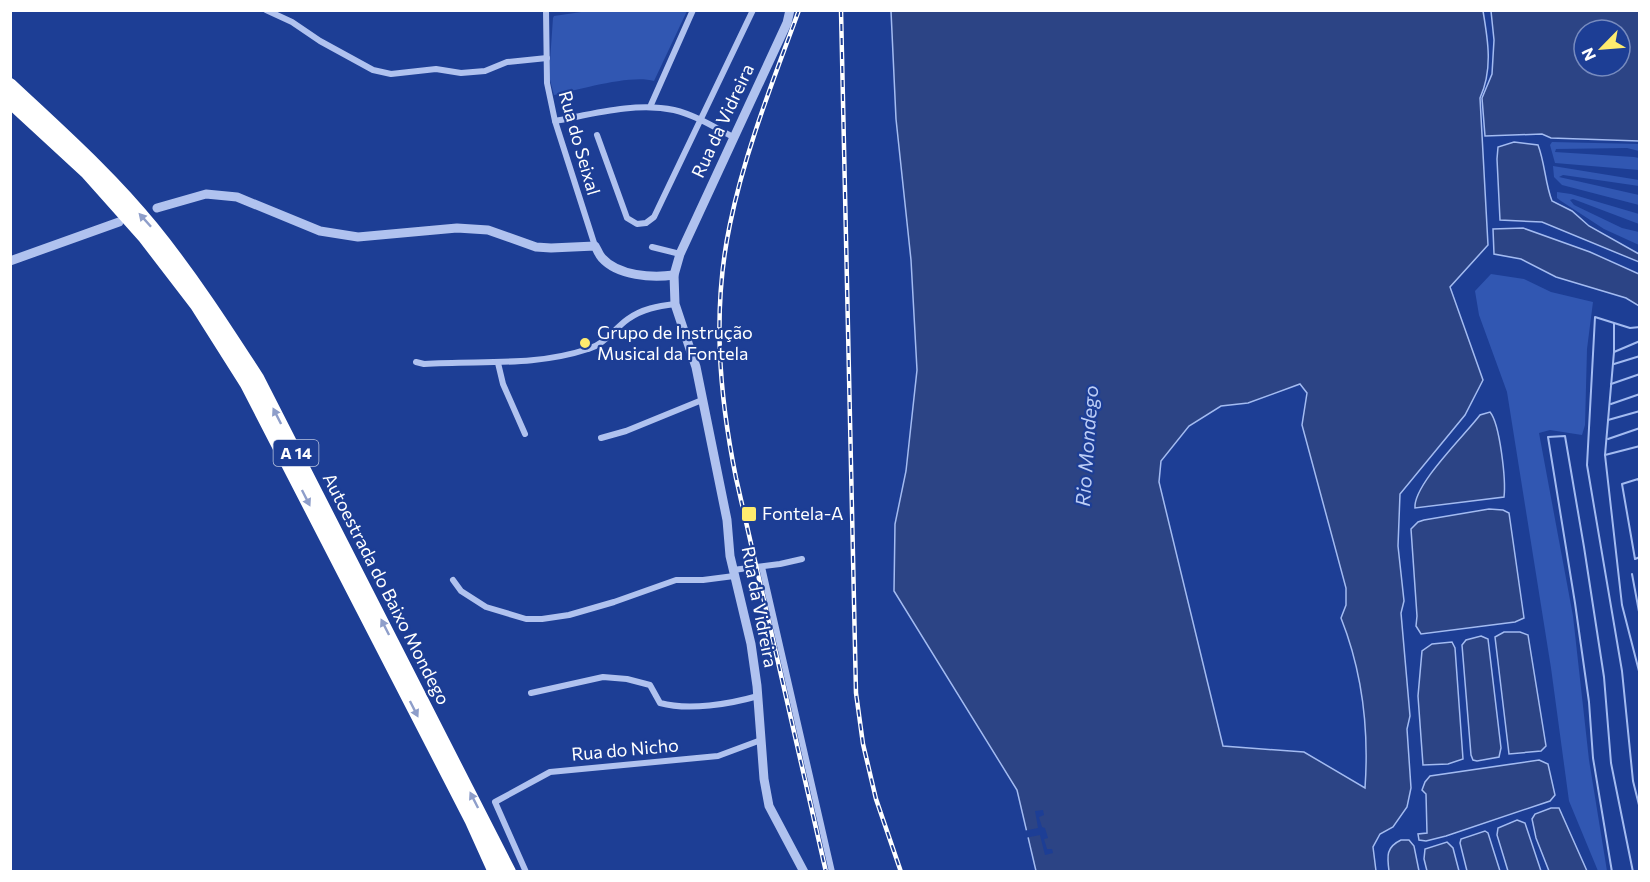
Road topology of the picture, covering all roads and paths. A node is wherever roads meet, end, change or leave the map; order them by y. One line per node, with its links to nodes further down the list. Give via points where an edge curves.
1 (266, 10): 6 (street, via 292,21 373,70 392,74 436,69 485,71 507,62)
2 (546, 10): 6 (street, Rua do Seixal)
3 (693, 10): 9 (street)
4 (753, 10): 10 (street)
5 (790, 10): 13 (street, Rua da Vidreira)
6 (546, 58): 11 (street, Rua do Seixal)
7 (10, 86): 35 (highway, Autoestrada do Baixo Mondego / A 14, one-way to 7, via 268,399 212,306 152,227 96,166)
8 (10, 101): 34 (highway, Autoestrada do Baixo Mondego / A 14, one-way to 34, via 87,172 144,236 198,305 248,384)
9 (650, 106): 10 (street); 11 (street)
10 (699, 119): 12 (street, via 654,217 643,224 632,222 625,215); 13 (street)
11 (555, 121): 16 (street, Rua do Seixal)
12 (597, 135)
13 (734, 137): 18 (street, Rua da Vidreira)
14 (157, 208): 16 (street, via 206,195 237,197 320,231 358,237 457,228 488,230 536,247)
15 (119, 222): 19 (street)
16 (595, 246): 20 (street, via 603,259 621,270 653,277)
17 (652, 247): 18 (street)
18 (680, 254): 20 (street, Rua da Vidreira)
19 (10, 261)
20 (674, 275): 21 (street, Rua da Vidreira)
21 (675, 304): 23 (street, via 654,306 627,320 590,349 535,361); 24 (street, Rua da Vidreira, via 696,367)
22 (417, 362): 23 (street)
23 (498, 363): 25 (street)
24 (702, 400): 26 (street); 29 (street, Rua da Vidreira)
25 (525, 434)
26 (601, 438)
27 (802, 559): 28 (street)
28 (762, 567): 29 (street); 38 (street)
29 (734, 573): 30 (street, via 703,580 676,580 614,602 542,619 526,619 486,607 461,591); 32 (street, Rua da Vidreira, via 751,644)
30 (453, 580)
31 (531, 693): 32 (street, via 603,677 650,685 660,703 674,707 733,703)
32 (758, 696): 33 (street, Rua da Vidreira)
33 (761, 740): 36 (street, Rua do Nicho, via 718,756 550,772 495,802); 37 (street, Rua da Vidreira, via 769,806)
34 (495, 872)
35 (509, 872)
36 (526, 872)
37 (804, 872)
38 (832, 872)

